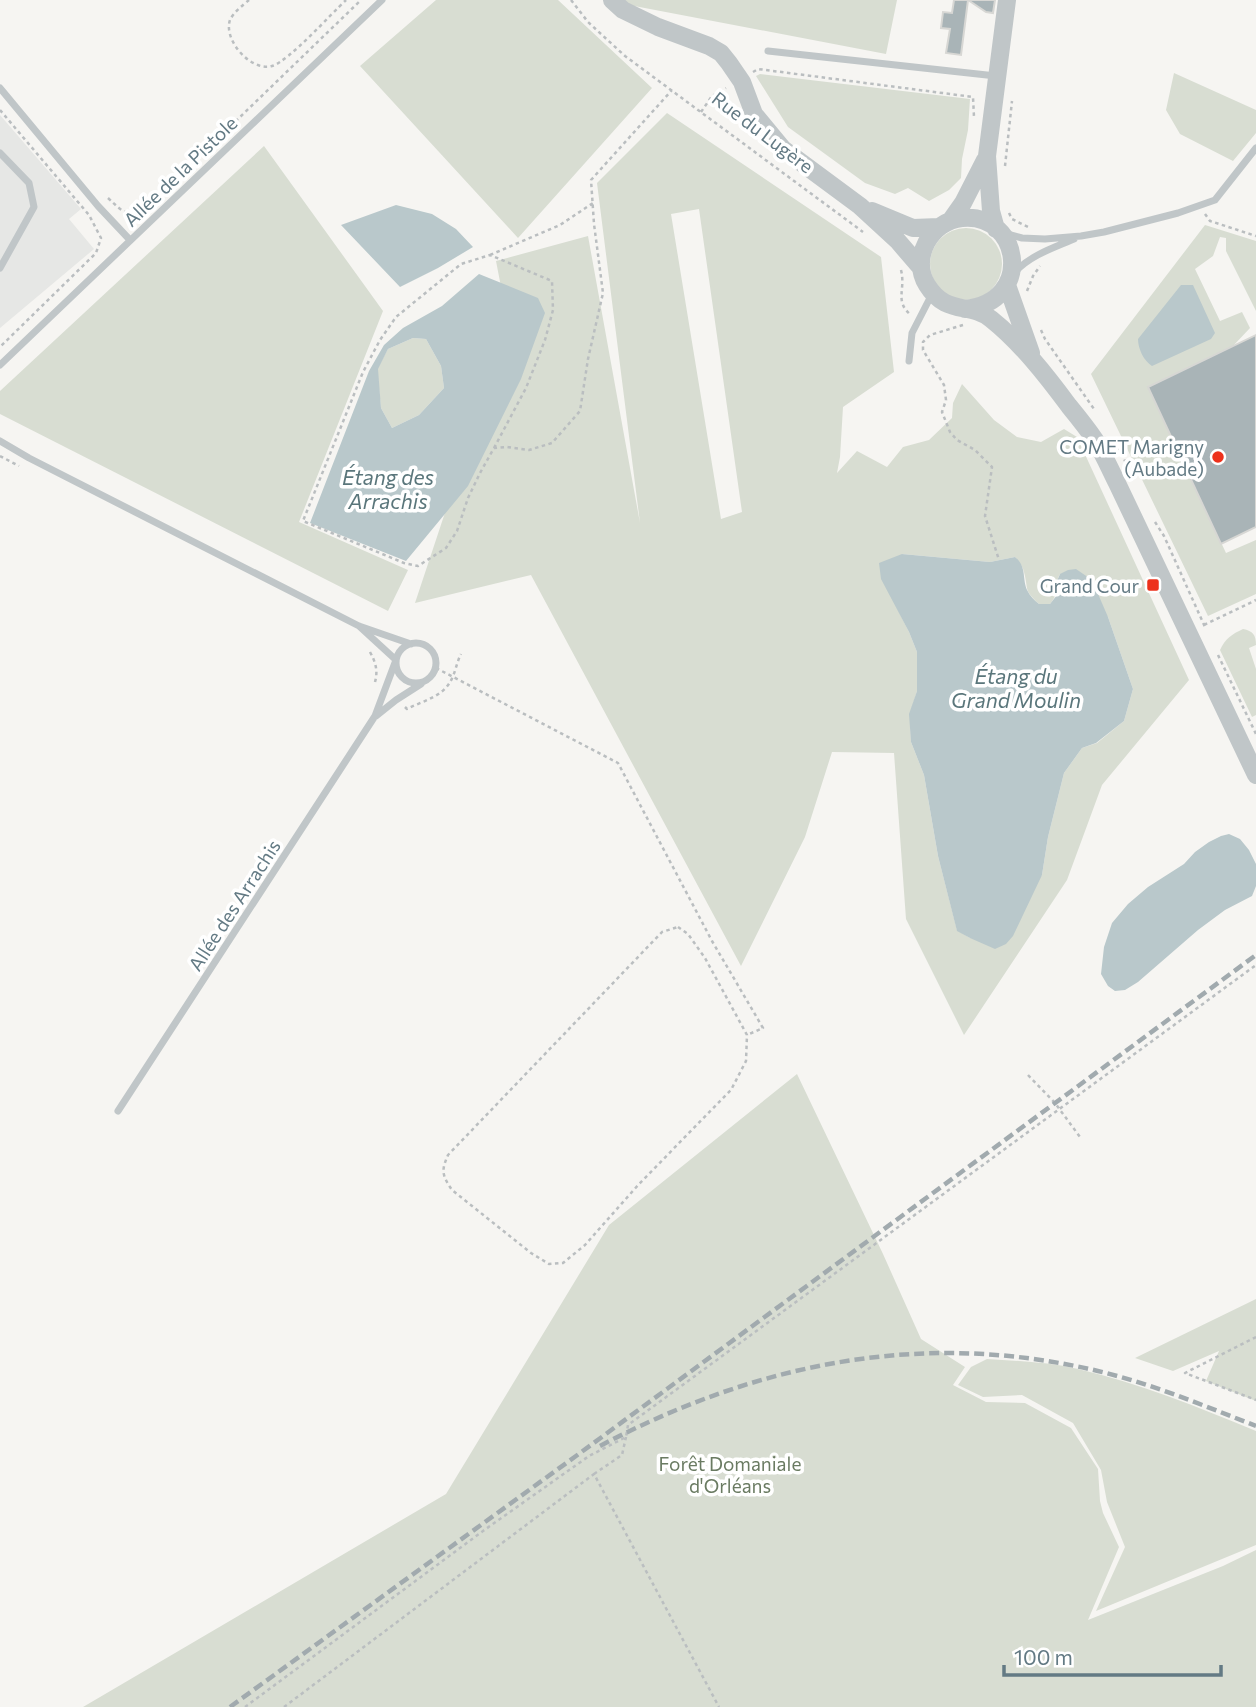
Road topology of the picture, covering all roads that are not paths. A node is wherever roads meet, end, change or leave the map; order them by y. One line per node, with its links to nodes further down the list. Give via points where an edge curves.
1 (382, 0): 14 (lane, Allée de la Pistole)
2 (612, 0): 10 (street, Rue du Lugère, via 658,27 721,52 742,82 754,114 783,149)
3 (1007, 0): 5 (street)
4 (768, 51): 5 (lane)
5 (997, 76): 9 (street)
6 (0, 88): 14 (lane)
7 (1256, 148): 13 (lane, via 1215,200)
8 (0, 153): 15 (lane, via 29,183 34,206)
9 (987, 156): 11 (street, via 963,203); 12 (street, via 990,202)
10 (860, 206): 11 (street, Rue du Lugère, via 913,228); 16 (street, Rue du Lugère)
11 (945, 223): 12 (street, via 977,219); 16 (street, via 928,238)
12 (998, 230): 13 (lane, via 1021,238); 17 (street, via 1012,254)
13 (1081, 236): 17 (lane, via 1038,254)
14 (130, 240): 22 (lane, Allée de la Pistole)
15 (0, 268)
16 (921, 268): 18 (street)
17 (1008, 282): 19 (street, via 989,303); 21 (street)
18 (932, 294): 19 (street); 20 (lane, via 912,332)
19 (965, 309): 21 (street, via 988,316)
20 (909, 361)
21 (1035, 363): 29 (street, via 1095,440)
22 (0, 365)
23 (0, 441): 24 (lane)
24 (359, 626): 25 (lane); 26 (lane)
25 (411, 644): 26 (lane); 27 (lane, via 429,648 436,658 436,668)
26 (396, 660): 27 (lane, via 401,677); 28 (lane)
27 (425, 682): 28 (lane)
28 (376, 716): 30 (lane, Allée des Arrachis)
29 (1256, 775)
30 (118, 1111)

